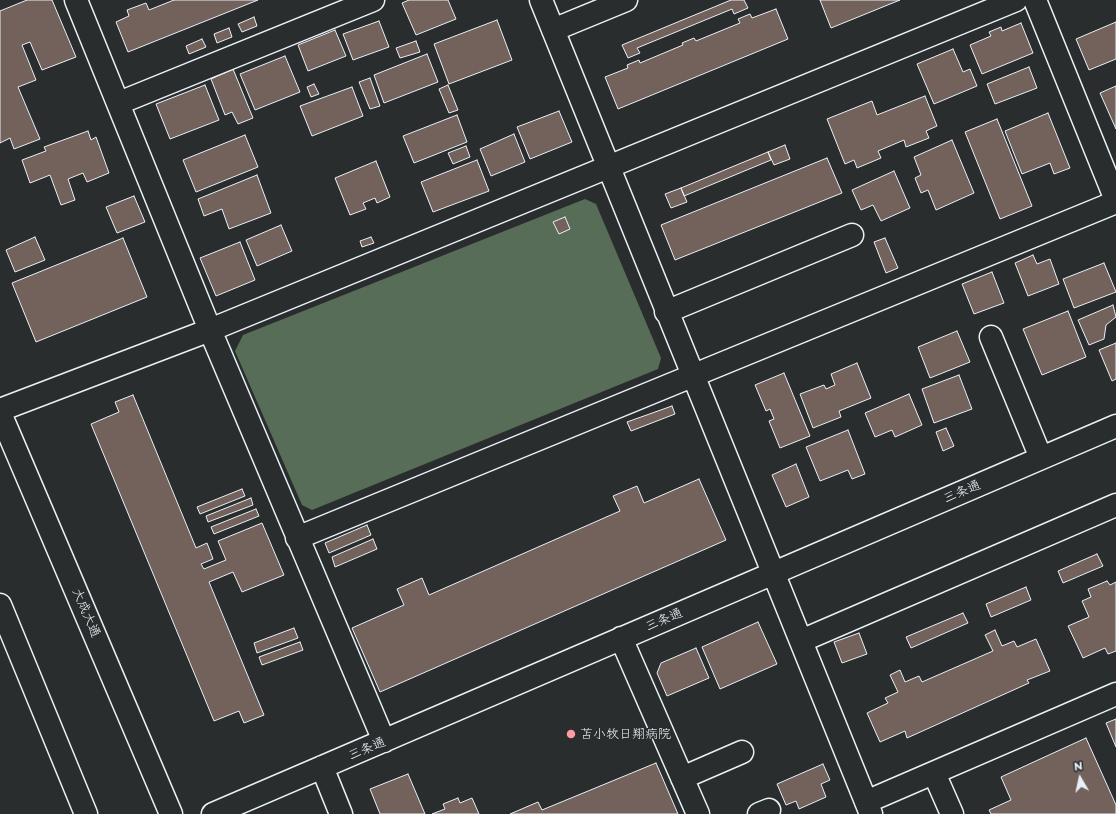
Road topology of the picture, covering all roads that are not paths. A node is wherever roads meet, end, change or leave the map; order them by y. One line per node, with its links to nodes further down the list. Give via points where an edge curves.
1 (76, 0): 8 (street)
2 (373, 0): 8 (street)
3 (541, 0): 7 (street)
4 (626, 0): 7 (street)
5 (1016, 0): 9 (street)
6 (1035, 0): 10 (street)
7 (553, 30): 9 (street)
8 (119, 103): 13 (street)
9 (608, 167): 12 (street); 13 (street)
10 (1116, 201): 15 (street)
11 (852, 235): 12 (street)
12 (666, 312): 15 (street)
13 (210, 330): 16 (street); 20 (street)
14 (991, 337): 18 (street)
15 (692, 375): 20 (street); 21 (street)
16 (0, 411): 33 (street, 大成大通)
17 (1116, 426): 18 (street, 三条通)
18 (1041, 458): 21 (street, 三条通)
19 (1116, 506): 24 (street)
20 (297, 538): 26 (street)
21 (774, 573): 23 (street, 三条通); 24 (street)
22 (0, 605): 32 (street)
23 (621, 638): 26 (street, 三条通); 30 (street)
24 (801, 641): 31 (street)
25 (1116, 694): 29 (street)
26 (384, 742): 28 (street, 三条通)
27 (742, 752): 30 (street)
28 (322, 767): 34 (street, 三条通); 35 (street)
29 (934, 773): 31 (street); 37 (street)
30 (682, 778): 36 (street)
31 (869, 808)
32 (86, 814)
33 (171, 814)
34 (213, 814)
35 (341, 814)
36 (698, 814)
37 (952, 814)

